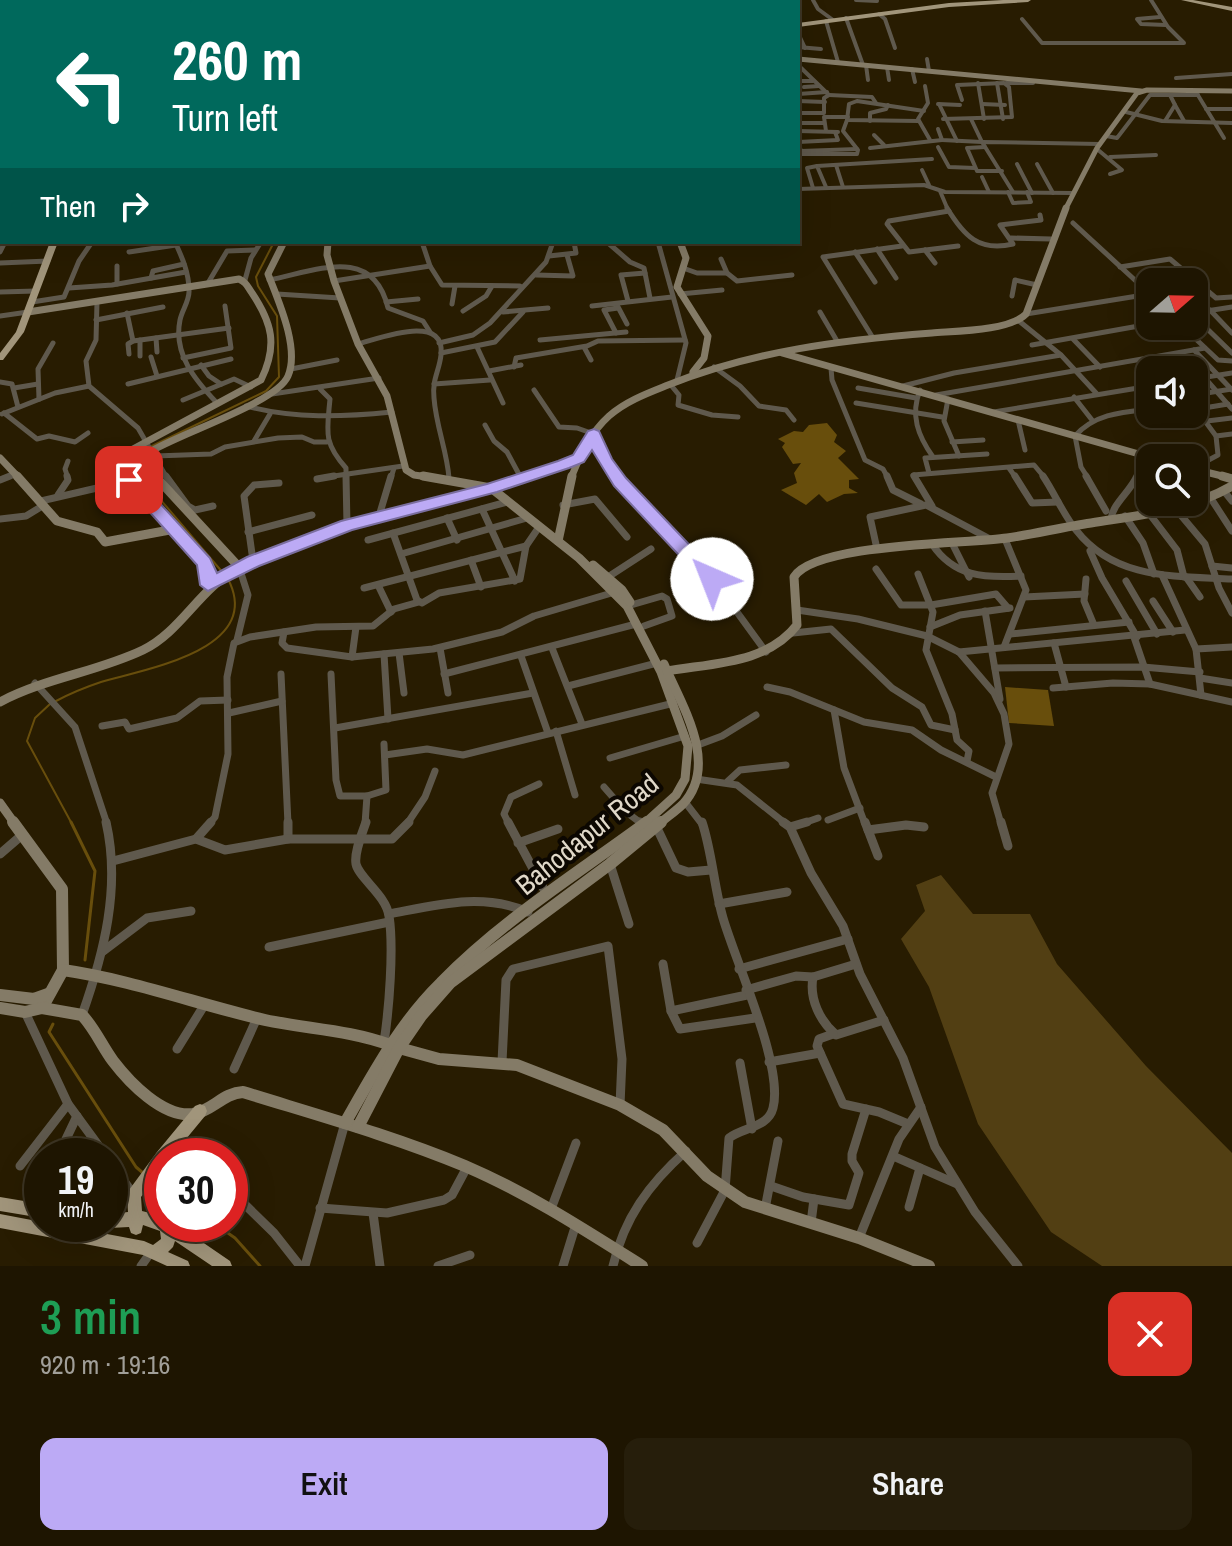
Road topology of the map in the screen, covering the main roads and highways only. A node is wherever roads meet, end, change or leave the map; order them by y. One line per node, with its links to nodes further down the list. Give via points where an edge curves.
1 (1028, 0): 3 (main road)
2 (1184, 0): 4 (main road)
3 (973, 2): 5 (main road)
4 (1232, 9)
5 (800, 25)
6 (53, 244): 7 (main road, via 20,332)
7 (0, 358)
8 (200, 1111): 9 (main road)
9 (177, 1138)
10 (144, 1180): 15 (main road, via 134,1195)
11 (0, 1204): 12 (main road)
12 (24, 1208)
13 (0, 1221): 18 (main road)
14 (128, 1222): 15 (main road)
15 (139, 1222): 16 (main road); 18 (main road)
16 (144, 1222)
17 (190, 1242): 21 (main road)
18 (135, 1246): 19 (main road)
19 (158, 1257): 20 (main road)
20 (183, 1266)
21 (225, 1266)

